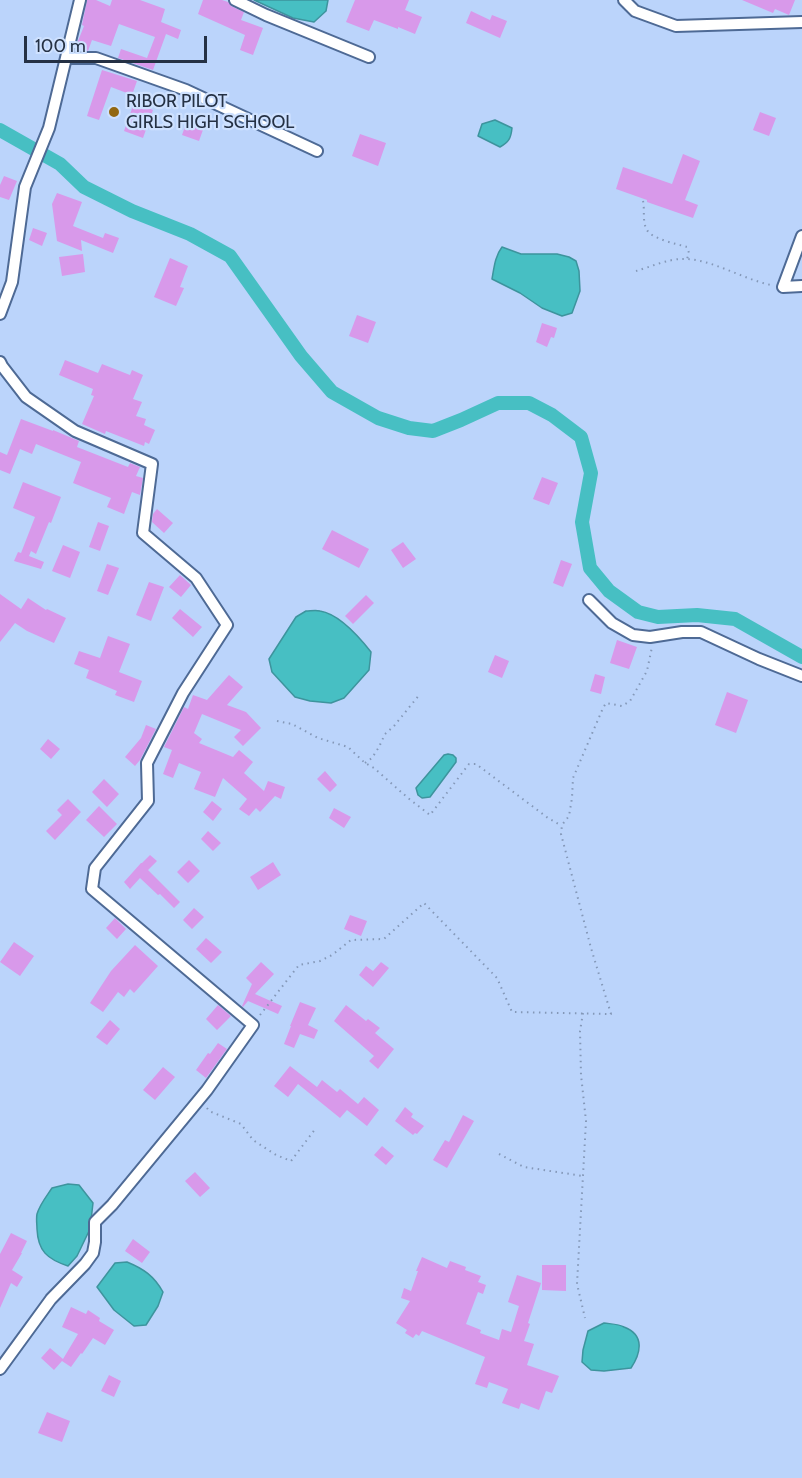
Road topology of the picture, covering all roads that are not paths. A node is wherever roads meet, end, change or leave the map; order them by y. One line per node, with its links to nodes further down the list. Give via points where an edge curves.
1 (80, 0): 6 (street)
2 (235, 0): 5 (street)
3 (624, 0): 4 (street, via 635,11 676,26)
4 (802, 22)
5 (369, 57)
6 (67, 58): 7 (street, via 96,58 186,90); 10 (street, via 49,128 25,187 12,282)
7 (317, 151)
8 (802, 236): 9 (street, via 783,287)
9 (802, 286)
10 (0, 314)
11 (0, 363): 14 (street, via 26,397 75,431 152,464 143,533 196,578 227,625 183,693 147,763 148,801 95,867 92,889 253,1025 199,1100 95,1222 93,1253 51,1299)
12 (589, 600): 13 (street, via 612,623 633,635 701,632)
13 (802, 676)
14 (0, 1368)

